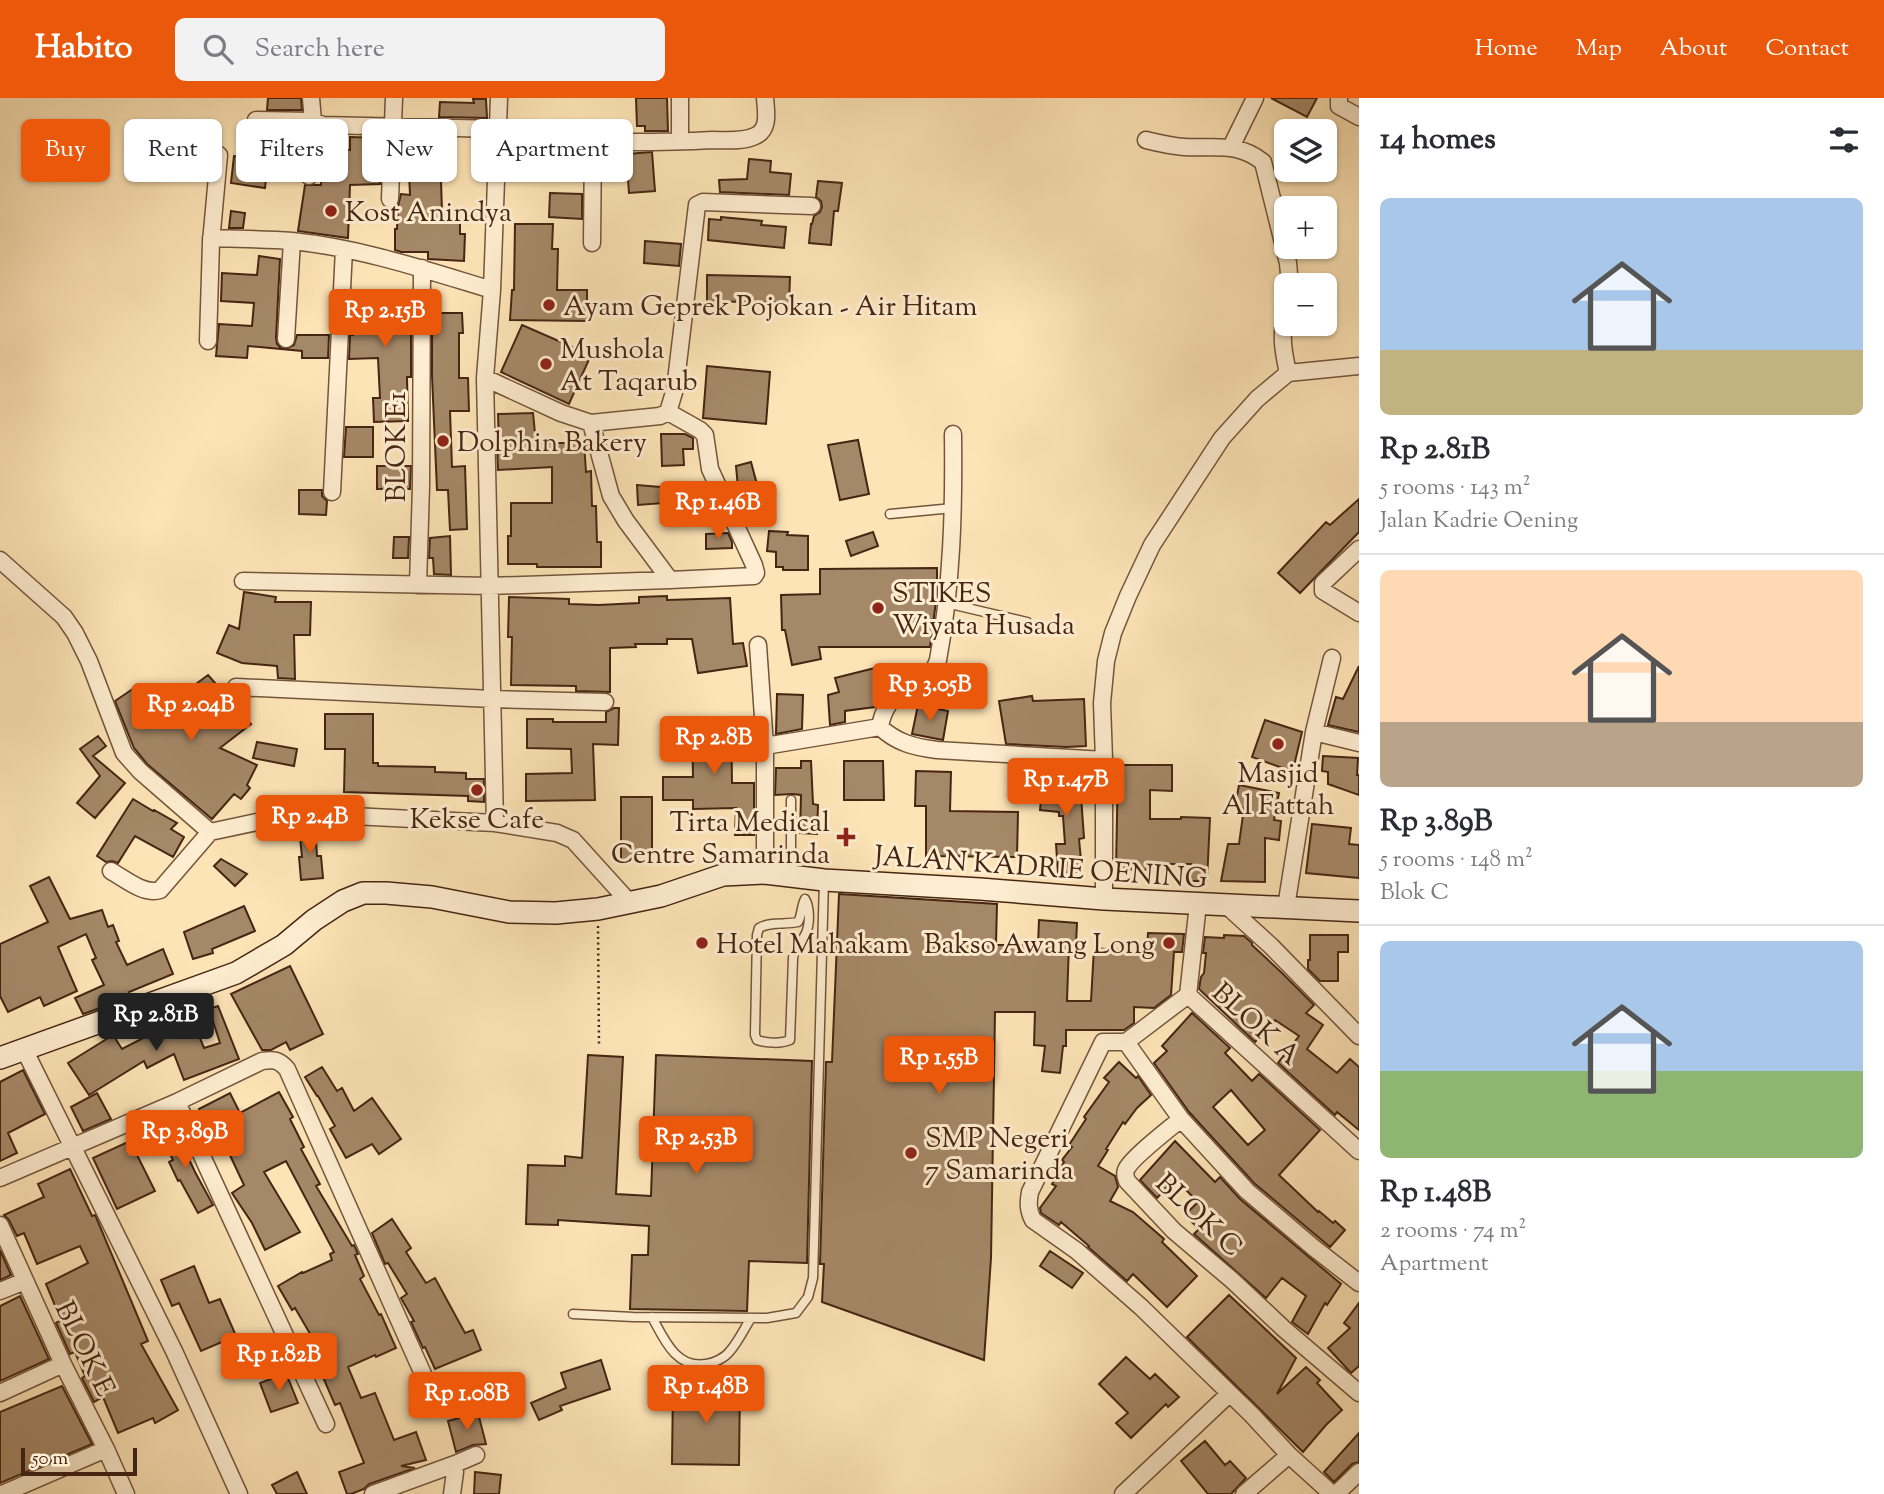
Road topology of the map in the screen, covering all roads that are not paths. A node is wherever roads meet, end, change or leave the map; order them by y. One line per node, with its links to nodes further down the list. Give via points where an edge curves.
1 (311, 98): 9 (street)
2 (394, 98): 10 (street)
3 (499, 98): 11 (street)
4 (680, 98): 14 (street)
5 (765, 98): 14 (street, via 766,122 756,136)
6 (1255, 98): 15 (street)
7 (1339, 98): 8 (street, via 1339,106)
8 (1359, 117)
9 (313, 119)
10 (393, 119)
11 (499, 119)
12 (1146, 140): 15 (street, via 1185,147)
13 (633, 141): 14 (street)
14 (680, 141)
15 (1231, 147): 27 (street, via 1263,162)
16 (216, 182): 22 (street)
17 (391, 182): 20 (street)
18 (497, 182): 28 (street)
19 (593, 182): 24 (street)
20 (390, 199)
21 (812, 206): 35 (street, via 697,205 675,388)
22 (211, 238): 23 (street); 31 (street)
23 (292, 241): 25 (street); 30 (street)
24 (592, 243)
25 (344, 249): 26 (street); 38 (street)
26 (422, 268): 28 (street); 45 (street, BLOK E1)
27 (1289, 273)
28 (492, 290): 34 (street)
29 (1283, 336): 33 (street)
30 (286, 339)
31 (208, 341)
32 (1359, 366): 33 (street)
33 (1288, 373): 59 (street, via 1256,399 1222,438 1153,545 1128,596 1106,662)
34 (485, 378): 36 (street); 46 (street)
35 (668, 412): 36 (street, via 651,418); 43 (street, via 705,436 710,469 756,573)
36 (591, 423): 43 (street, via 618,511)
37 (953, 434): 39 (street)
38 (332, 492)
39 (953, 508): 40 (lane); 47 (street)
40 (890, 514)
41 (1359, 549): 48 (street, via 1323,583 1323,591)
42 (0, 560): 62 (street, via 64,617 75,633 124,753)
43 (670, 580): 46 (street)
44 (243, 581): 45 (street)
45 (418, 584): 46 (street)
46 (491, 586): 53 (street)
47 (946, 603): 49 (lane); 55 (street, via 935,668 923,682 893,698)
48 (1359, 612)
49 (1027, 622)
50 (758, 645): 58 (street)
51 (1332, 658): 56 (street)
52 (236, 687): 53 (street)
53 (492, 699): 54 (street); 61 (street)
54 (605, 702)
55 (880, 727): 58 (street); 59 (street, via 915,747)
56 (1314, 732): 57 (street); 70 (street)
57 (1359, 743)
58 (765, 746): 64 (street)
59 (1104, 760): 66 (street)
60 (791, 800): 65 (lane)
61 (502, 824): 62 (street, via 311,814); 67 (street, via 573,840)
62 (209, 832): 63 (street, via 160,890 144,890)
63 (111, 871)
64 (765, 873): 65 (main road, JALAN KADRIE OENING); 67 (main road, JALAN KADRIE OENING, via 723,875)
65 (806, 884): 65 (lane, via 807,931 794,948 790,1040 762,1042 755,1035 757,935 766,924 798,922); 66 (main road, JALAN KADRIE OENING, via 980,889); 88 (lane, via 813,1278 808,1297 796,1313)
66 (1104, 899): 68 (main road, JALAN KADRIE OENING)
67 (630, 902): 75 (main road, JALAN KADRIE OENING, via 556,913 509,912 432,897 363,893 343,901 284,945 236,973)
68 (1198, 904): 69 (main road, JALAN KADRIE OENING); 72 (street, BLOK A)
69 (1227, 906): 70 (main road, JALAN KADRIE OENING); 73 (street)
70 (1286, 907): 71 (main road, JALAN KADRIE OENING)
71 (1359, 911)
72 (1188, 995): 74 (street); 80 (street, BLOK A)
73 (1359, 1036)
74 (1126, 1042): 78 (street); 93 (street, via 1103,1042 1030,1192 1029,1212 1033,1220 1141,1307)
75 (24, 1049): 76 (main road, JALAN KADRIE OENING); 79 (street)
76 (0, 1058)
77 (177, 1102): 79 (street); 90 (street, via 262,1061 281,1062); 94 (street)
78 (1181, 1119): 84 (street, via 1247,1191); 92 (street, BLOK C, via 1126,1168 1128,1181 1174,1231)
79 (74, 1146): 81 (street); 102 (street)
80 (1359, 1151)
81 (0, 1178)
82 (0, 1225): 83 (street, BLOK E)
83 (25, 1281): 85 (street); 89 (street, BLOK E)
84 (1359, 1283)
85 (0, 1292)
86 (573, 1314): 87 (lane)
87 (652, 1317): 88 (lane); 88 (lane, via 667,1346 685,1363 702,1365 729,1353)
88 (751, 1318)
89 (63, 1364): 91 (street); 95 (street, BLOK E)
90 (423, 1374)
91 (0, 1393)
92 (1359, 1393)
93 (1229, 1394): 97 (street); 105 (street)
94 (326, 1424)
95 (107, 1449): 100 (street); 101 (street, BLOK E)
96 (476, 1455): 98 (street)
97 (1289, 1455): 106 (street); 107 (street)
98 (455, 1464): 103 (street); 104 (street)
99 (1359, 1472): 107 (street)
100 (2, 1494)
101 (126, 1494)
102 (239, 1494)
103 (373, 1494)
104 (452, 1494)
105 (1123, 1494)
106 (1244, 1494)
107 (1334, 1494)

